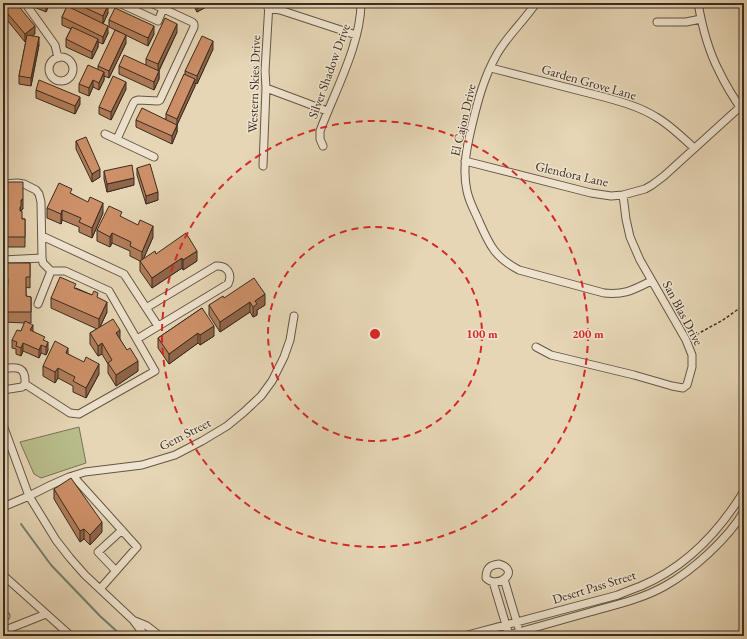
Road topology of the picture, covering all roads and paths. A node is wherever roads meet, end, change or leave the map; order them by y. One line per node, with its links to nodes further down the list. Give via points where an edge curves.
1 (25, 3): 12 (street, via 55,45)
2 (119, 3): 8 (street, via 158,21)
3 (151, 3): 8 (street)
4 (361, 3): 11 (street, Silver Shadow Drive)
5 (536, 3): 13 (street, El Cajon Drive, via 510,35)
6 (698, 3): 9 (street)
7 (269, 6): 11 (street); 14 (street, Western Skies Drive)
8 (163, 9): 19 (street, via 192,22 194,27 160,100 135,101)
9 (701, 19): 10 (street); 15 (street, via 718,70)
10 (657, 22)
11 (356, 35): 16 (street, Silver Shadow Drive)
12 (58, 58)
13 (490, 68): 21 (street, Garden Grove Lane, via 616,100 641,109 664,122); 23 (street, El Cajon Drive, via 478,98)
14 (266, 88): 16 (street); 24 (street, Western Skies Drive)
15 (740, 107): 17 (street); 21 (street, Glendora Lane)
16 (327, 111): 20 (street, Silver Shadow Drive, via 320,131)
17 (744, 114)
18 (105, 134): 19 (street)
19 (116, 139): 22 (street)
20 (323, 146)
21 (694, 148): 26 (street, Glendora Lane, via 652,185)
22 (154, 157)
23 (465, 161): 26 (street, Glendora Lane, via 591,193); 31 (street, El Cajon Drive, via 467,192 471,204 489,243 501,258 511,265 525,272 613,294 628,292)
24 (263, 166)
25 (3, 184): 27 (street, via 24,184 39,194)
26 (624, 196): 31 (street, San Blas Drive, via 630,237)
27 (42, 236): 28 (street); 34 (street, via 124,274)
28 (42, 258): 29 (street); 30 (street)
29 (3, 260)
30 (51, 272): 32 (street); 37 (street, via 65,271 109,291)
31 (651, 281): 38 (street, San Blas Drive)
32 (38, 304)
33 (744, 305): 38 (path)
34 (146, 308): 36 (street); 36 (street, via 216,266 225,267 229,271 231,280 228,284)
35 (294, 316): 44 (street, Gem Street, via 290,340 272,381 261,396 227,426 188,450 162,460)
36 (158, 326): 37 (street)
37 (137, 339): 41 (street, via 155,371 78,414 70,413)
38 (686, 340): 39 (street, San Blas Drive, via 692,355 692,367 688,385 680,388 551,354)
39 (536, 347)
40 (3, 369): 41 (street, via 12,367 22,370 26,376)
41 (25, 384): 42 (street, via 22,387)
42 (3, 390)
43 (3, 425): 46 (street)
44 (73, 476): 46 (street, Gem Street); 49 (street)
45 (744, 491): 52 (street, Desert Pass Street, via 734,508 698,549)
46 (29, 496): 47 (street, Gem Street); 56 (street, via 56,540)
47 (3, 506)
48 (744, 511): 55 (street, Desert Pass Street, via 708,554)
49 (122, 530): 50 (street, via 138,547); 50 (street, via 98,552)
50 (116, 571): 56 (street)
51 (3, 575): 57 (street)
52 (660, 577): 55 (street); 59 (street, Desert Pass Street, via 618,595)
53 (504, 579): 54 (street); 54 (street, via 509,573 507,568 499,564 493,565 486,573 488,581); 59 (street)
54 (493, 582): 60 (street)
55 (666, 586): 62 (street, Desert Pass Street, via 630,600)
56 (100, 589): 58 (street)
57 (46, 614): 61 (street); 65 (street)
58 (133, 620): 66 (street); 67 (street)
59 (517, 622): 60 (street, Desert Pass Street); 62 (street)
60 (506, 625): 63 (street); 68 (street, Desert Pass Street)
61 (3, 631): 64 (street)
62 (519, 632): 63 (street, Desert Pass Street)
63 (507, 635)
64 (5, 636)
65 (71, 636)
66 (148, 636)
67 (160, 636)
68 (464, 636)

